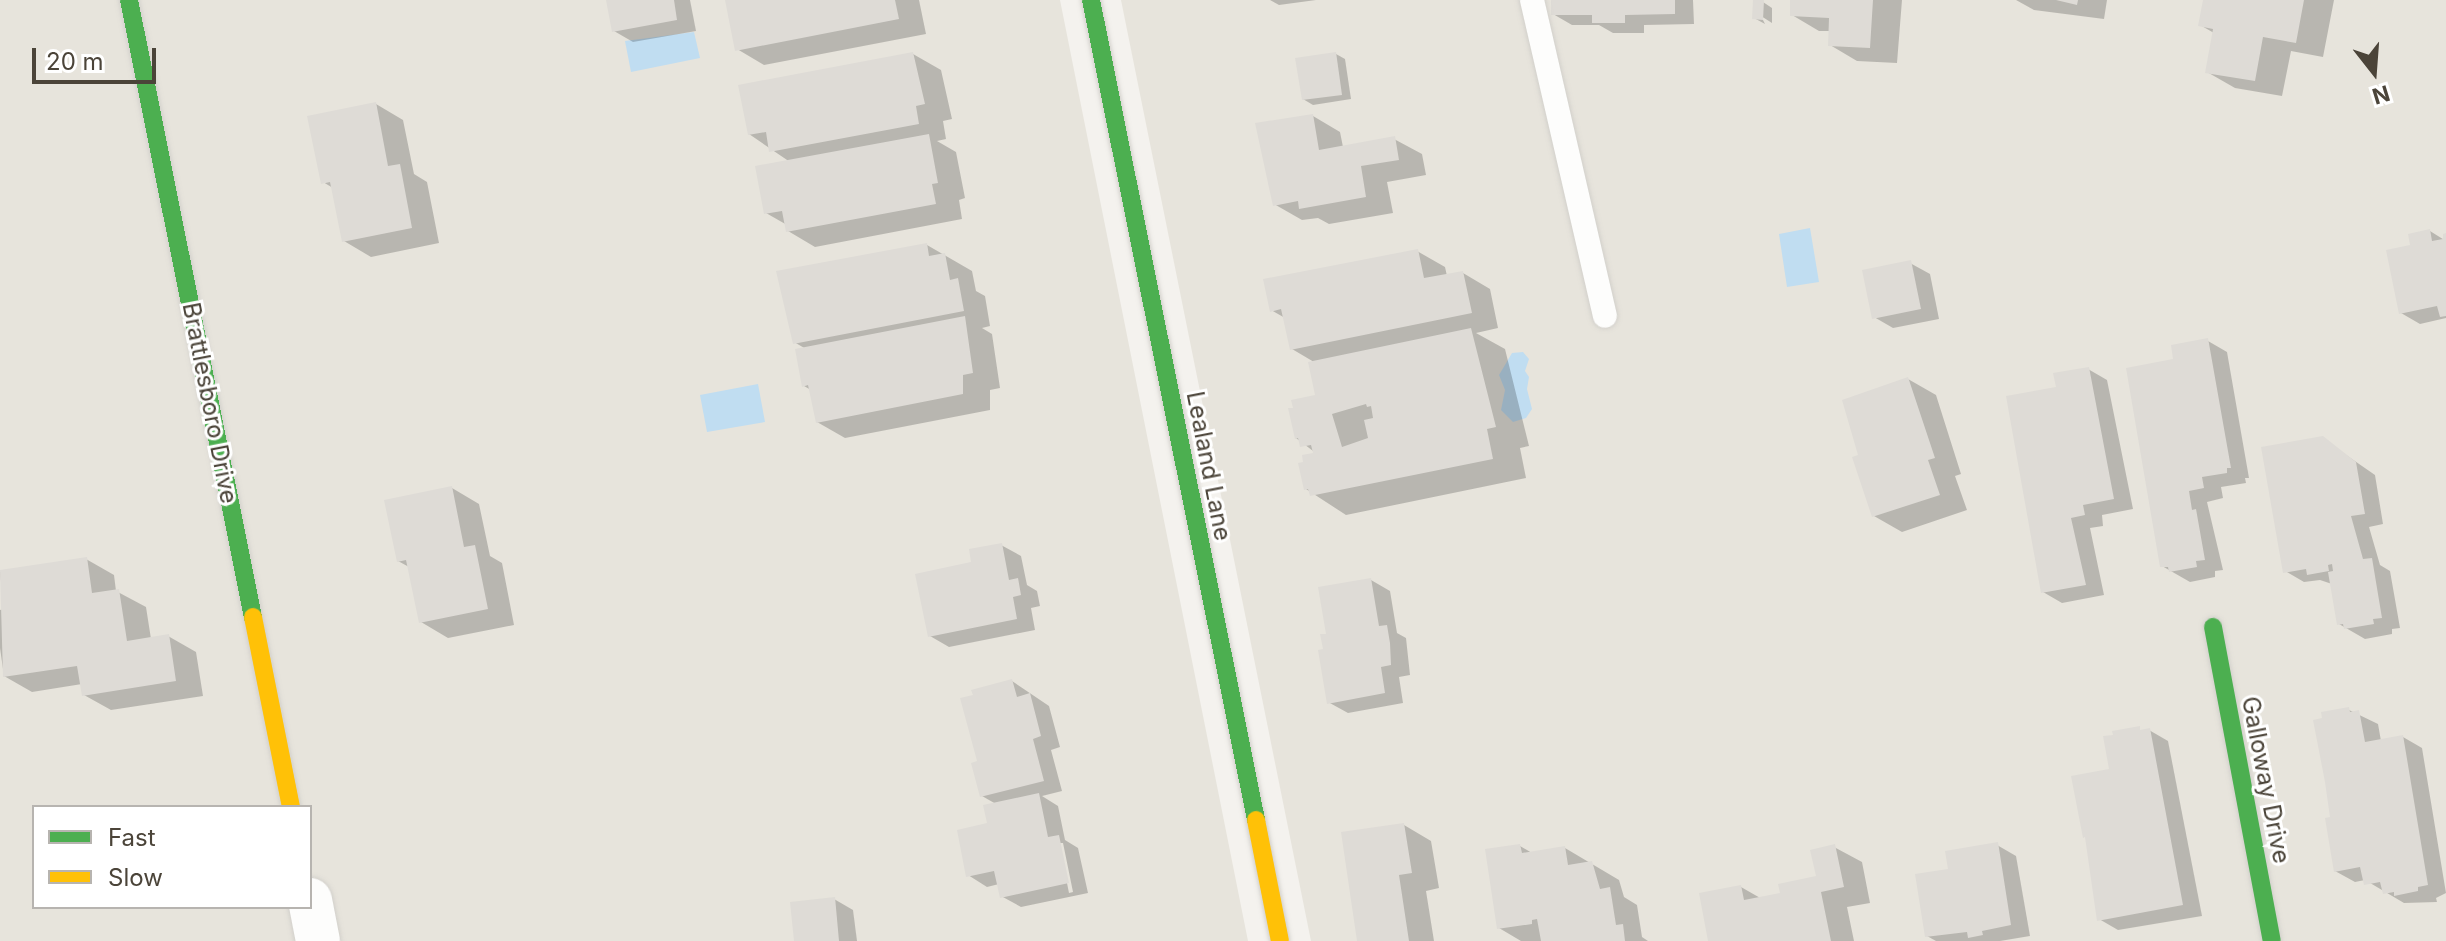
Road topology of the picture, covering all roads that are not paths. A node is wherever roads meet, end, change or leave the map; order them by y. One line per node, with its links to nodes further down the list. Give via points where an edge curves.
1 (129, 0): 6 (street, Brattlesboro Drive)
2 (1091, 0): 9 (street, Lealand Lane)
3 (1532, 0): 4 (lane)
4 (1605, 316)
5 (2213, 627): 10 (street, Galloway Drive)
6 (291, 805)
7 (312, 909): 8 (street)
8 (318, 941)
9 (1280, 941)
10 (2272, 941)

